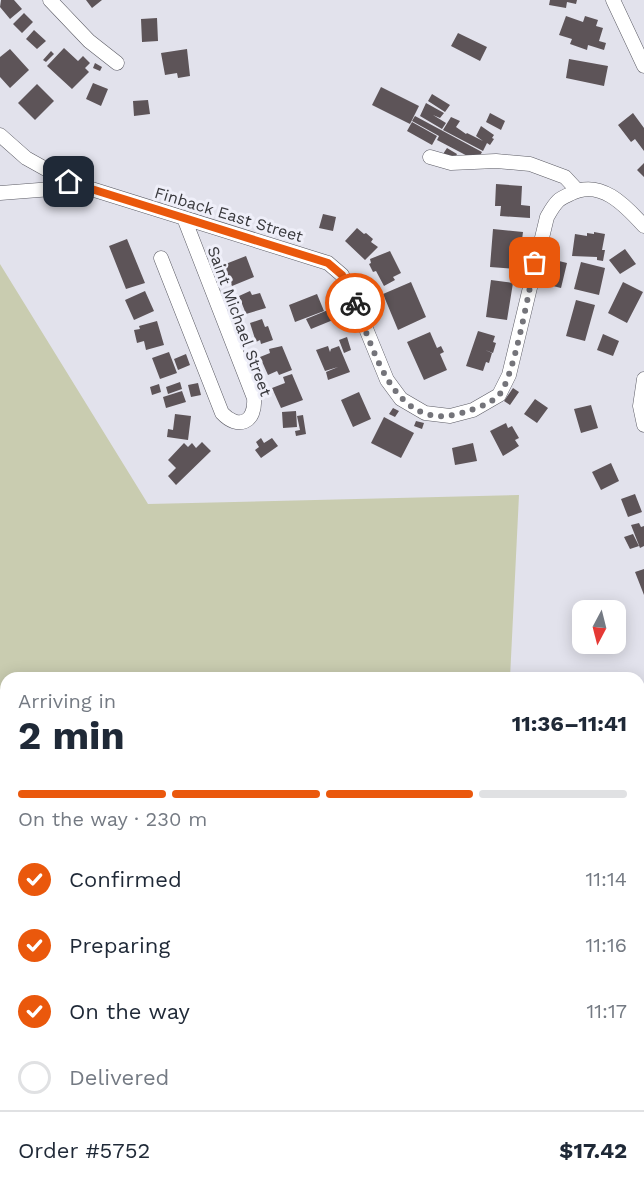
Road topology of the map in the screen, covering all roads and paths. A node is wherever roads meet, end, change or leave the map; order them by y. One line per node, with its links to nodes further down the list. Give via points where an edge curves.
1 (50, 0): 3 (street)
2 (613, 0): 4 (street)
3 (117, 63)
4 (644, 66)
5 (0, 135): 7 (street, Finback East Street, via 26,158)
6 (430, 157): 8 (street, via 451,163 530,164 566,177)
7 (69, 182): 9 (street, via 52,189); 10 (street, Finback East Street)
8 (577, 190): 10 (street, Finback East Street, via 558,201 547,217 509,375 499,395 472,410 450,416 425,413 401,399 387,380 342,275 328,263); 11 (street, via 606,192)
9 (0, 193)
10 (184, 218): 12 (street, Saint Michael Street, via 254,398 255,410 241,423 230,421 222,413)
11 (644, 226)
12 (161, 258)
13 (644, 379): 14 (street, via 640,406)
14 (644, 425)

